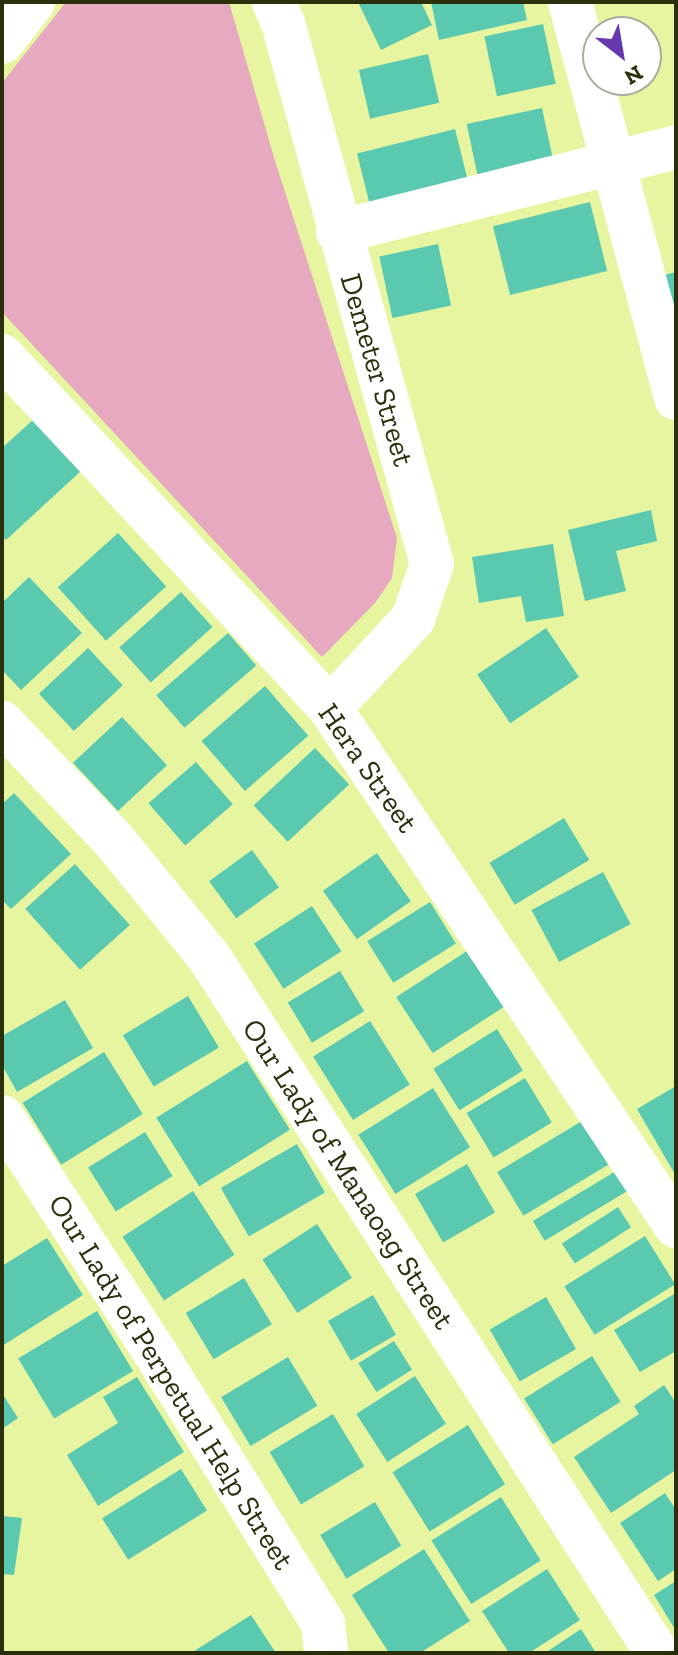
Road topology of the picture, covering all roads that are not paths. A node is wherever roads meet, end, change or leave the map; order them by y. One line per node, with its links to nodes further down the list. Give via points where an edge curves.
1 (33, 2): 4 (street)
2 (274, 2): 7 (street, Demeter Street)
3 (570, 2): 6 (street)
4 (2, 42)
5 (676, 147): 6 (street)
6 (614, 166): 7 (street); 9 (street)
7 (338, 232): 10 (street, Demeter Street, via 432,564 413,619)
8 (2, 356): 10 (street, Hera Street)
9 (676, 398)
10 (330, 708): 13 (street, Hera Street)
11 (2, 723): 15 (street, Our Lady of Manaoag Street, via 112,838 209,957)
12 (2, 1117): 14 (street, Our Lady of Perpetual Help Street, via 323,1623)
13 (676, 1226)
14 (326, 1653)
15 (657, 1653)

